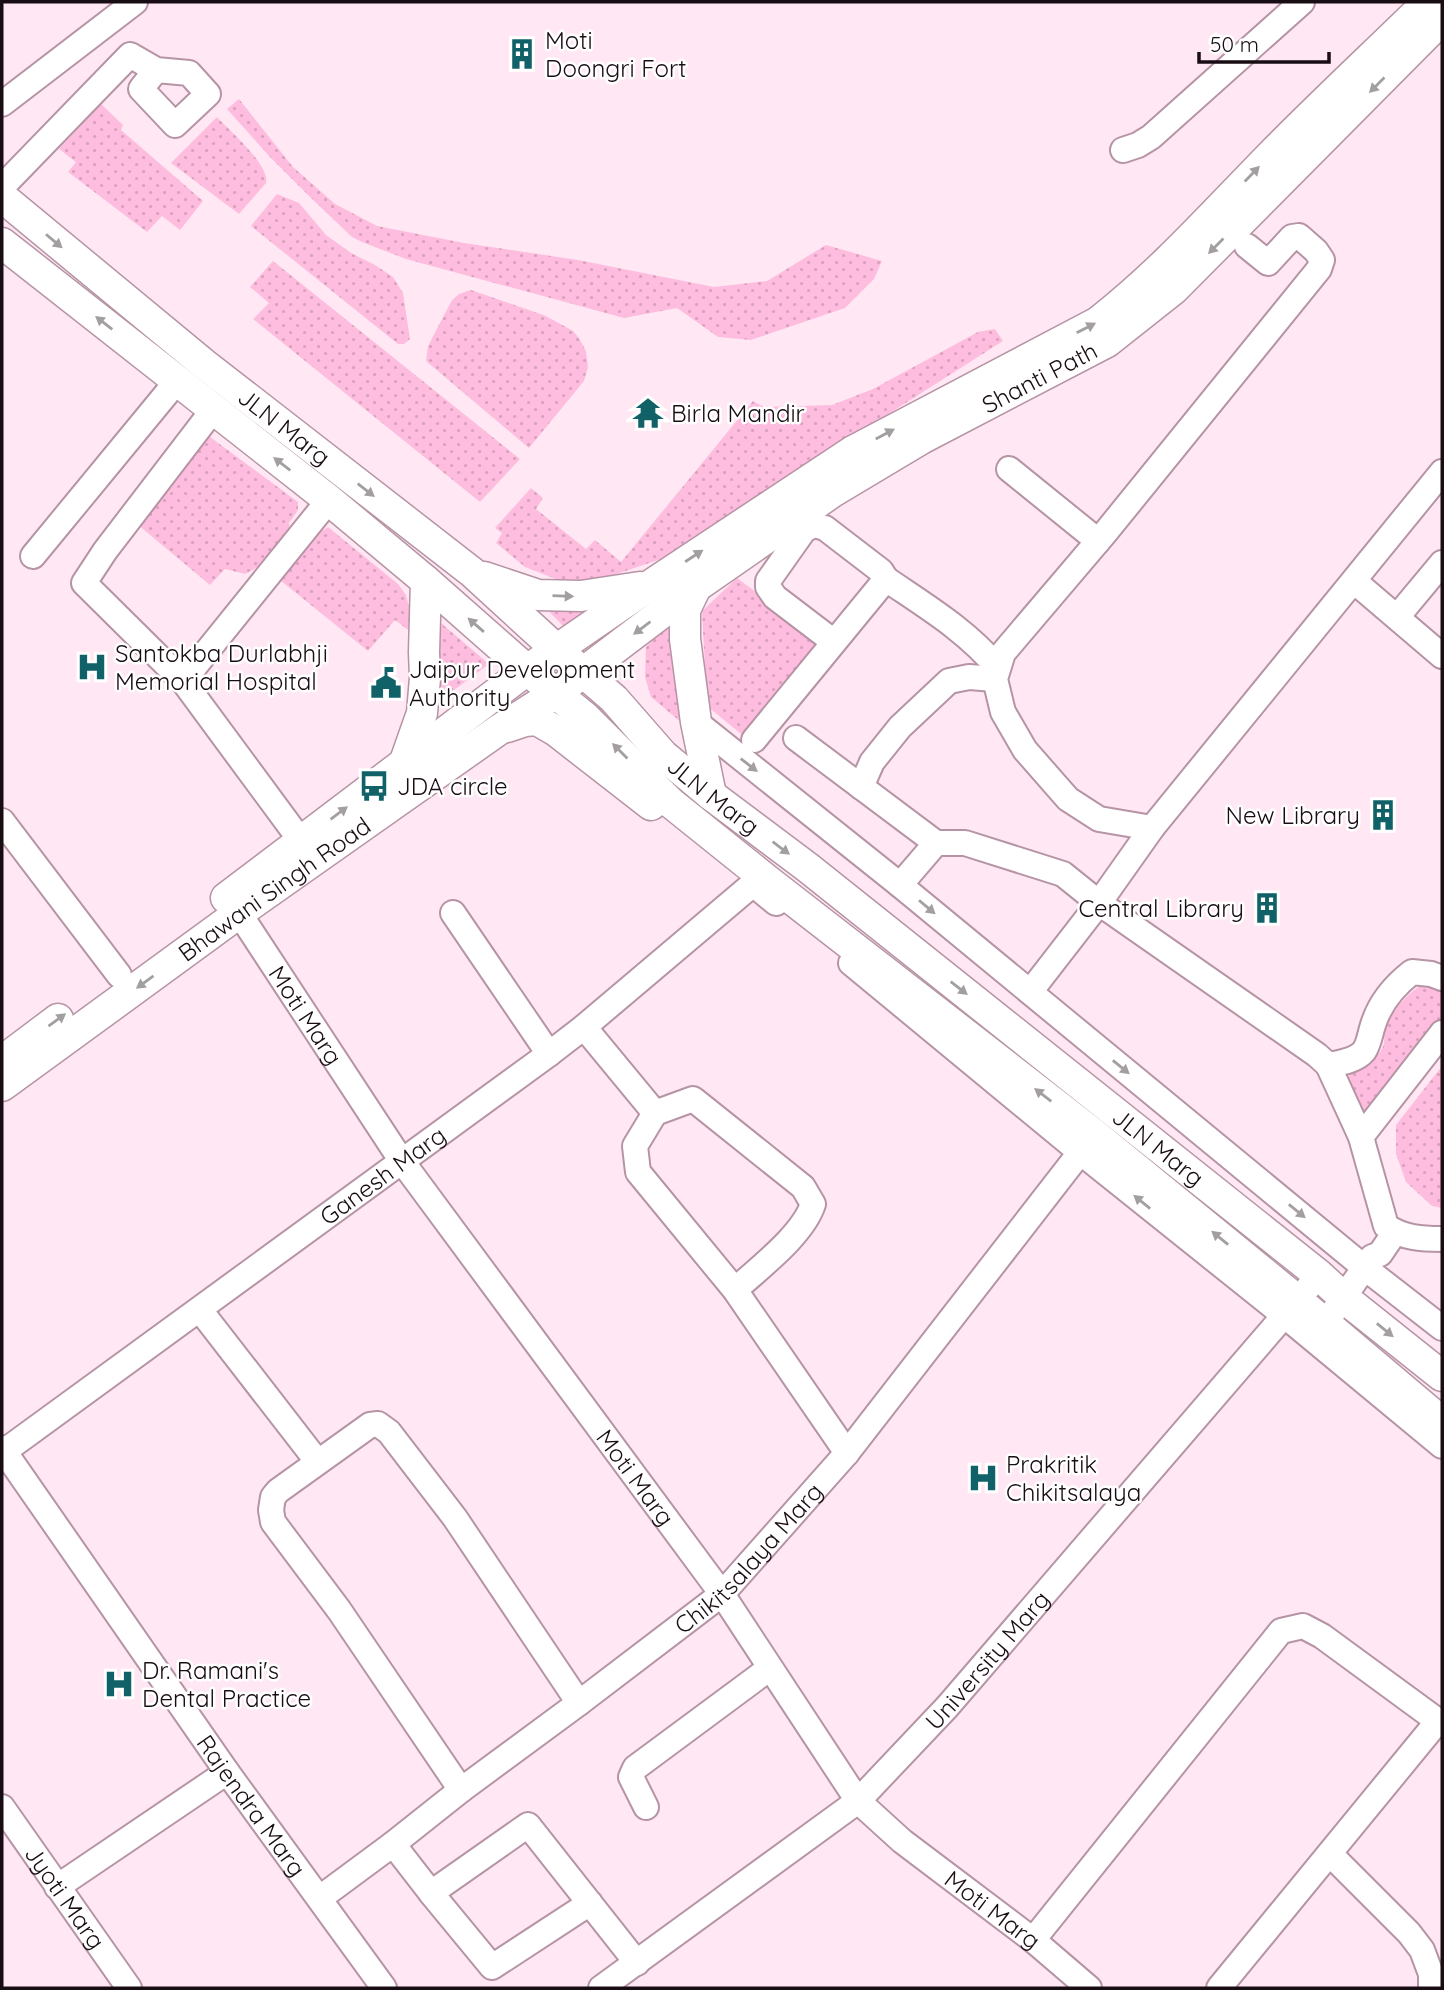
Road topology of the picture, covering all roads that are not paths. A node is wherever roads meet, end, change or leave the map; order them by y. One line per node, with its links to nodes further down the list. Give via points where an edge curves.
1 (135, 2): 6 (street)
2 (1428, 2): 24 (main road, Bhawani Singh Road, one-way to 2, via 853,451 1098,322 1157,273 1272,153)
3 (1294, 4): 7 (street, via 1152,137)
4 (1442, 19): 25 (main road, Shanti Path, one-way to 25, via 1174,289 1107,342 845,484)
5 (156, 70): 8 (street, via 130,55)
6 (2, 104)
7 (1123, 150)
8 (2, 187)
9 (2, 197): 20 (main road, JLN Marg, one-way to 20, via 204,364)
10 (2, 243): 12 (main road, JLN Marg, one-way to 10)
11 (1247, 246): 17 (street, via 1268,263 1292,237 1299,236 1322,260)
12 (177, 381): 13 (main road, JLN Marg); 18 (street)
13 (214, 410): 16 (main road, JLN Marg, one-way to 13); 33 (street, via 85,583)
14 (1010, 469): 17 (street)
15 (1442, 472): 23 (street)
16 (329, 500): 22 (main road, JLN Marg); 33 (street)
17 (1098, 541): 32 (street, via 1003,653)
18 (33, 556)
19 (1442, 563): 26 (street)
20 (473, 574): 24 (main road, one-way to 24, via 538,595 581,596); 28 (main road, JLN Marg)
21 (886, 579): 27 (street); 27 (street, via 881,570 825,527 814,525 804,530 768,587); 32 (street, via 981,648)
22 (426, 580): 30 (main road, JLN Marg, one-way to 22); 39 (main road, via 422,713)
23 (1354, 581): 26 (street); 43 (street)
24 (652, 584): 28 (main road, Bhawani Singh Road)
25 (696, 587): 31 (main road, Shanti Path, one-way to 31); 35 (main road, via 685,610)
26 (1397, 617): 29 (street)
27 (834, 642): 38 (street)
28 (556, 649): 30 (main road, Bhawani Singh Road); 31 (main road, JLN Marg)
29 (1442, 656)
30 (527, 670): 34 (main road, JLN Marg); 39 (main road, Bhawani Singh Road)
31 (584, 672): 34 (main road, Bhawani Singh Road); 41 (main road, JLN Marg, via 663,755)
32 (997, 674): 40 (street, via 949,681 900,727 872,762); 43 (street, via 1003,712 1025,750 1068,799 1098,819)
33 (183, 681): 44 (street)
34 (556, 692): 36 (main road, Bhawani Singh Road); 46 (main road, JLN Marg, one-way to 34)
35 (696, 722): 41 (main road); 47 (street, one-way to 47)
36 (500, 729): 46 (main road, via 537,720 556,731); 49 (main road, Bhawani Singh Road)
37 (796, 738): 40 (street)
38 (754, 740)
39 (404, 764): 44 (main road, Bhawani Singh Road, one-way to 39)
40 (861, 787): 45 (street)
41 (710, 794): 67 (main road, JLN Marg, one-way to 67)
42 (2, 821): 51 (street)
43 (1152, 828): 48 (street)
44 (301, 841): 51 (main road, Bhawani Singh Road)
45 (936, 843): 47 (street); 48 (street, via 965,843 1063,874)
46 (760, 882): 54 (street, Ganesh Marg); 62 (main road, JLN Marg, one-way to 46)
47 (900, 885): 53 (street, one-way to 53)
48 (1099, 903): 53 (street); 58 (street)
49 (239, 913): 59 (main road, Bhawani Singh Road, one-way to 59); 63 (street, Moti Marg)
50 (453, 913): 56 (street)
51 (119, 975): 57 (main road, Bhawani Singh Road, one-way to 51)
52 (1442, 978): 58 (street, via 1412,972 1396,984 1363,1053)
53 (1030, 992): 66 (street, one-way to 66)
54 (584, 1027): 56 (street, Ganesh Marg); 60 (street)
55 (1442, 1033): 61 (street)
56 (549, 1054): 63 (street, Ganesh Marg)
57 (2, 1060)
58 (1328, 1065): 61 (street)
59 (2, 1086)
60 (655, 1113): 68 (street, via 635,1146 638,1172); 68 (street, via 693,1099 803,1187 813,1204 793,1237)
61 (1361, 1137): 64 (street)
62 (1087, 1143): 70 (main road, JLN Marg, one-way to 62); 78 (street, Chikitsalaya Marg)
63 (401, 1160): 71 (street, Ganesh Marg); 80 (street, Moti Marg)
64 (1391, 1229): 65 (street, via 1419,1239); 66 (street, via 1380,1254)
65 (1442, 1239)
66 (1368, 1263): 69 (street); 73 (street)
67 (1320, 1275): 69 (main road, JLN Marg); 70 (street, University Marg)
68 (735, 1290): 78 (street)
69 (1344, 1298): 72 (street); 74 (main road, JLN Marg, one-way to 74)
70 (1292, 1308): 72 (main road, JLN Marg); 76 (street); 86 (street, University Marg, via 947,1707)
71 (200, 1310): 77 (street, Ganesh Marg); 79 (street)
72 (1325, 1323): 75 (main road, JLN Marg)
73 (1442, 1328)
74 (1442, 1376)
75 (1442, 1422)
76 (1442, 1446)
77 (2, 1451): 84 (street, Rajendra Marg)
78 (847, 1453): 80 (street, Chikitsalaya Marg)
79 (317, 1461): 82 (street, via 370,1425 378,1424 389,1432 455,1518); 85 (street, via 273,1497 273,1522)
80 (722, 1594): 81 (street, Moti Marg); 82 (street, Chikitsalaya Marg)
81 (770, 1668): 86 (street, Moti Marg); 88 (street, via 635,1769 631,1777)
82 (579, 1703): 85 (street, Chikitsalaya Marg)
83 (1440, 1723): 90 (street); 95 (street, via 1322,1636 1303,1626 1281,1631)
84 (227, 1772): 91 (street); 93 (street, Rajendra Marg)
85 (461, 1790): 89 (street, Chikitsalaya Marg)
86 (858, 1801): 95 (street, Moti Marg, via 902,1841); 96 (street, University Marg)
87 (2, 1807): 91 (street, Jyoti Marg)
88 (646, 1807)
89 (393, 1844): 92 (street); 93 (street, Chikitsalaya Marg)
90 (1330, 1854): 101 (street); 102 (street, via 1422,1950 1432,1974)
91 (57, 1887): 97 (street, Jyoti Marg)
92 (432, 1893): 94 (street, via 492,1967); 94 (street, via 528,1825)
93 (320, 1898): 98 (street, Rajendra Marg)
94 (590, 1903): 96 (street)
95 (1033, 1940): 100 (street, Moti Marg)
96 (637, 1963): 99 (street, University Marg)
97 (129, 1988)
98 (384, 1988)
99 (601, 1988)
100 (1089, 1988)
101 (1220, 1988)
102 (1432, 1988)

